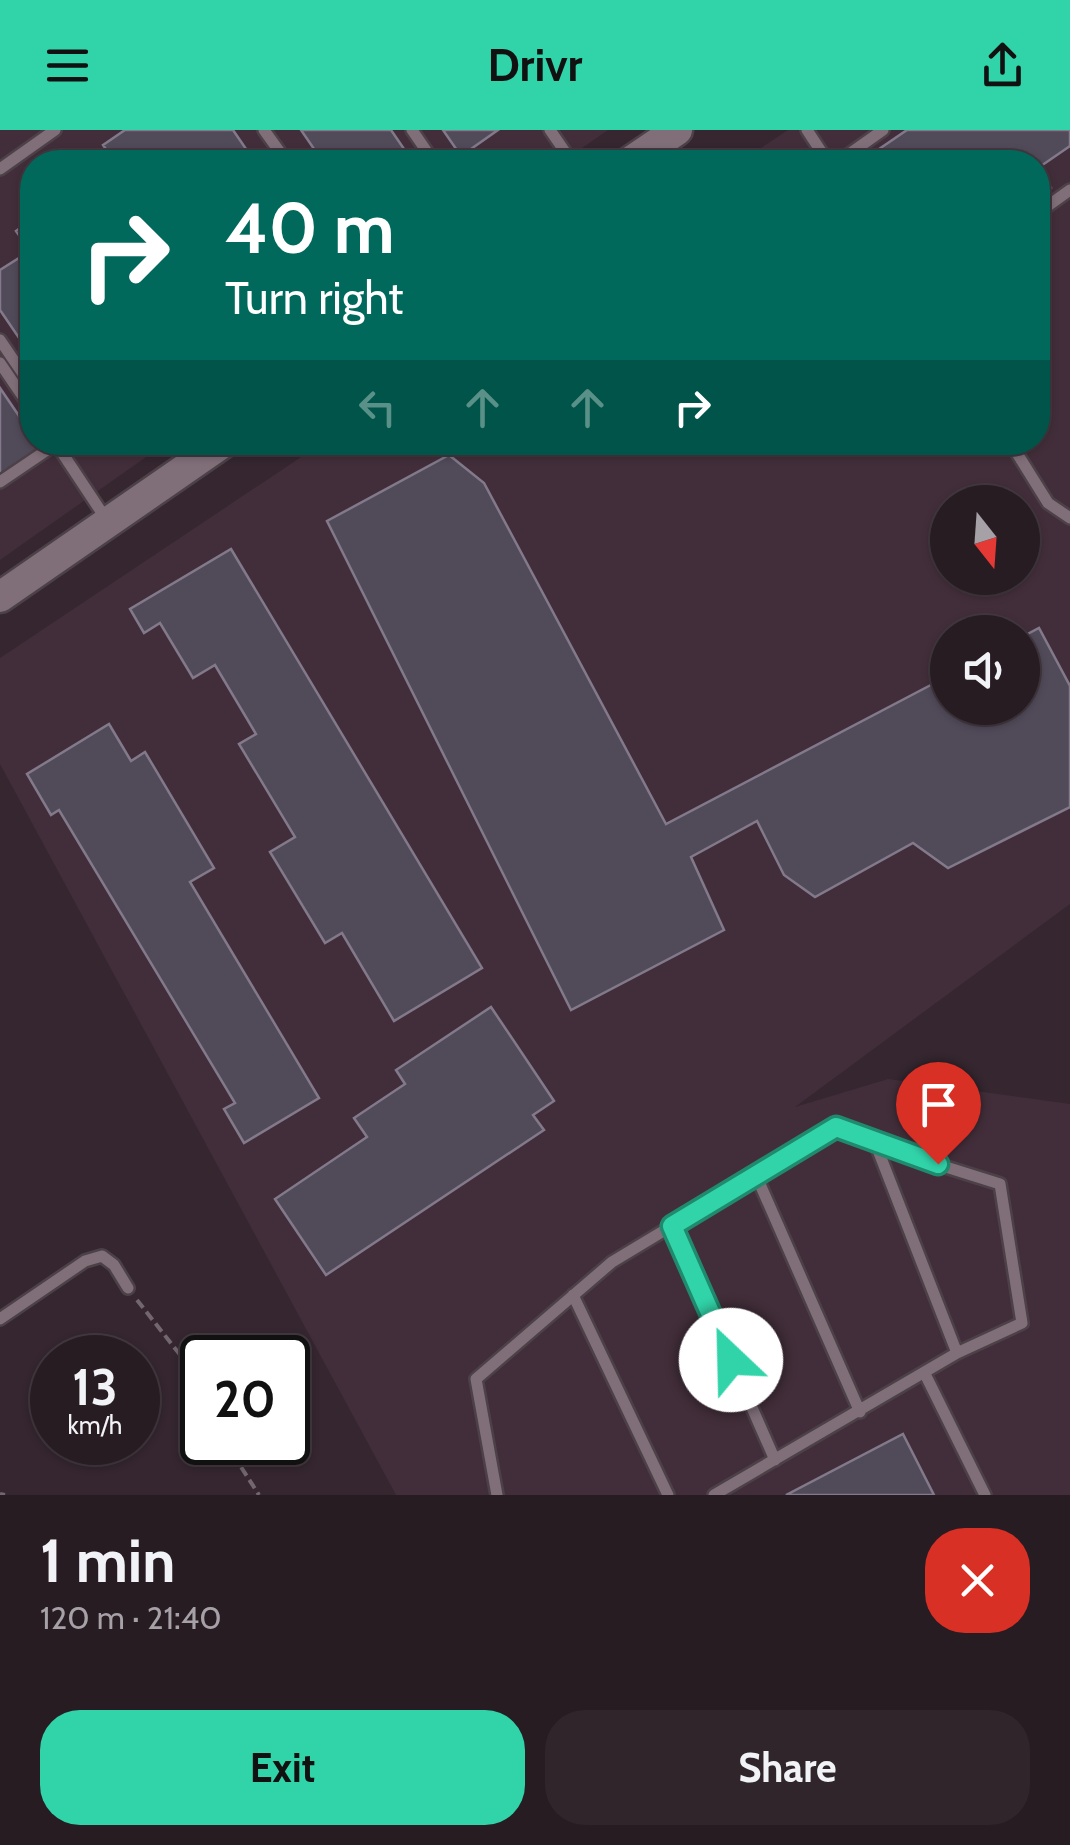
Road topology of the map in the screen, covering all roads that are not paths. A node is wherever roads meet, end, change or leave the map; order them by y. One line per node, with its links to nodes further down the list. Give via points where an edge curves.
1 (56, 130): 4 (lane)
2 (677, 130): 5 (main road)
3 (883, 130): 6 (lane)
4 (27, 150)
5 (648, 150)
6 (855, 150)
7 (0, 340): 9 (lane)
8 (0, 363): 10 (lane)
9 (20, 369)
10 (20, 392)
11 (38, 455): 15 (lane)
12 (63, 455): 17 (lane)
13 (205, 455): 17 (main road)
14 (1018, 455): 16 (lane, via 1048,503)
15 (0, 482)
16 (1070, 518)
17 (108, 522): 18 (main road)
18 (0, 598)
19 (876, 1145): 20 (lane, via 836,1127); 25 (lane); 25 (lane, via 1000,1184 1022,1323)
20 (756, 1175): 21 (lane); 27 (lane)
21 (672, 1226): 23 (lane); 28 (lane)
22 (128, 1288): 24 (lane, via 102,1256)
23 (573, 1295): 29 (lane, via 476,1378); 30 (lane)
24 (0, 1320)
25 (957, 1353): 26 (lane)
26 (925, 1374): 27 (lane); 32 (lane)
27 (860, 1412): 28 (lane)
28 (775, 1460): 31 (lane)
29 (497, 1495)
30 (668, 1495)
31 (714, 1495)
32 (986, 1495)

